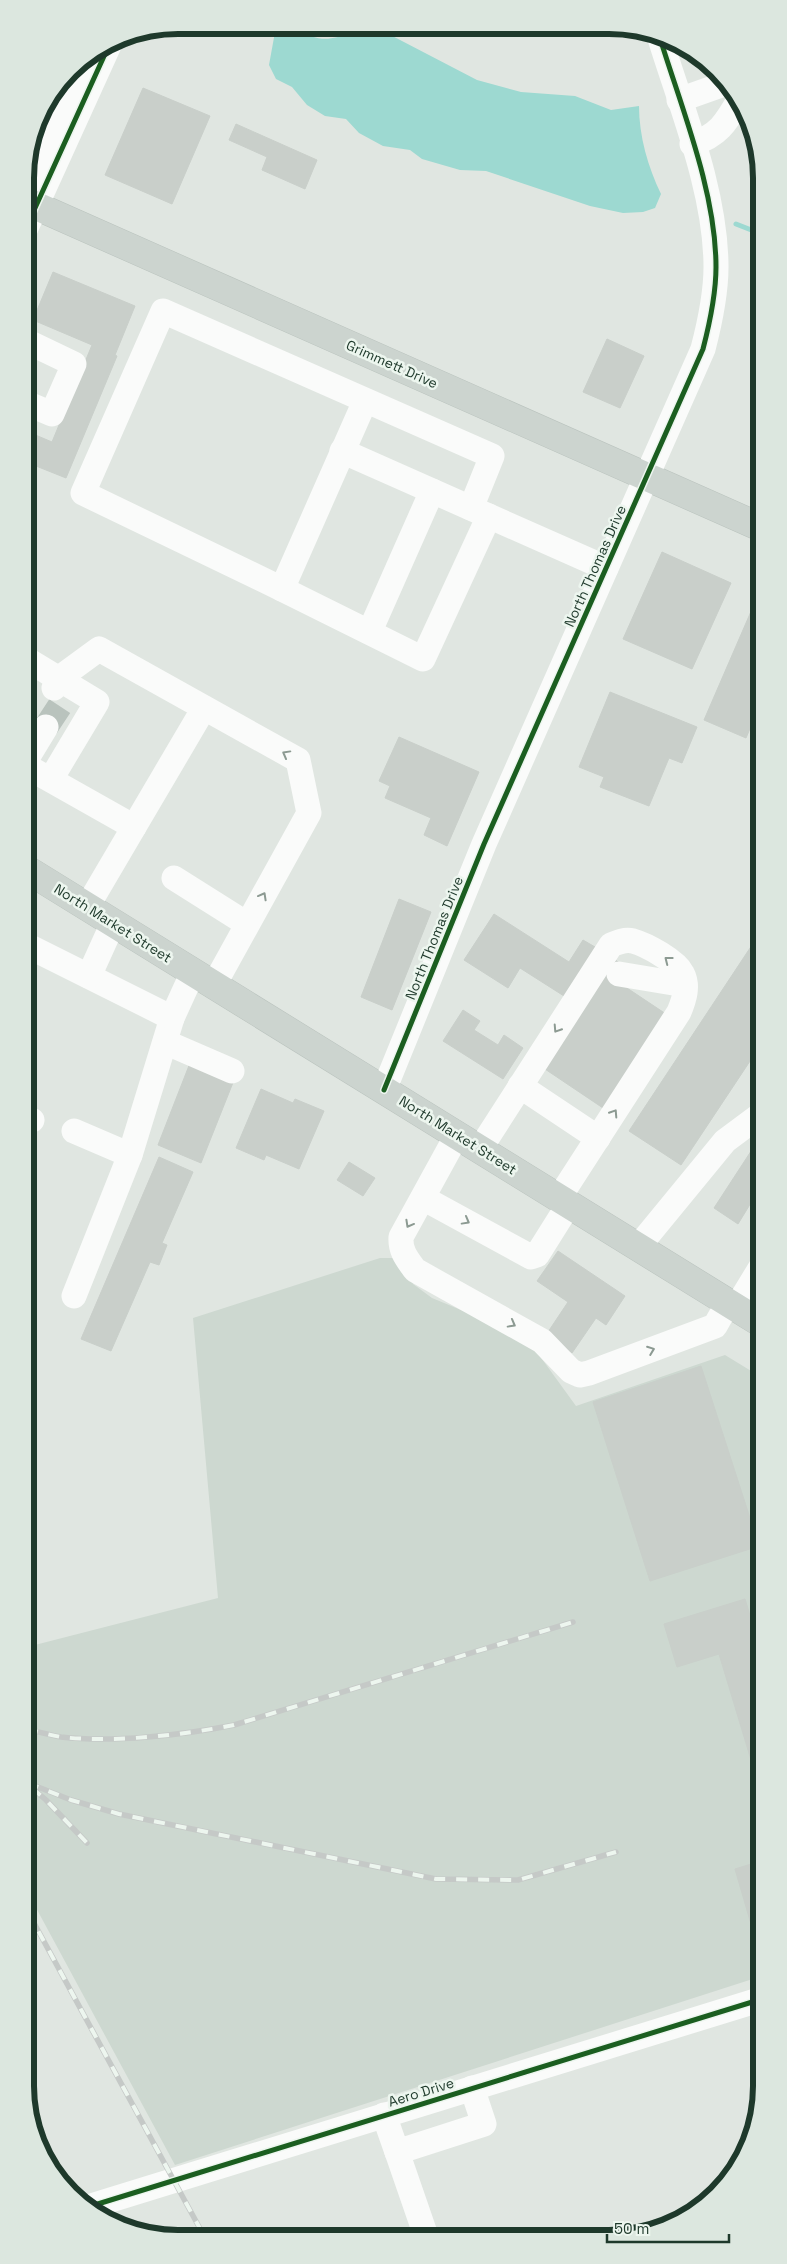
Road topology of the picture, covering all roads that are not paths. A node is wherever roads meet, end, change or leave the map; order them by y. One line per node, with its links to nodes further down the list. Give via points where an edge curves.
1 (669, 47): 5 (street, North Thomas Drive)
2 (105, 54): 9 (street)
3 (720, 85): 5 (street)
4 (67, 86): 8 (street)
5 (678, 100): 7 (street, North Thomas Drive)
6 (734, 107): 7 (street, via 708,139)
7 (692, 144): 15 (street, North Thomas Drive, via 714,240 716,267 711,319 696,369)
8 (38, 147)
9 (34, 202)
10 (34, 214): 15 (main road, Grimmett Drive)
11 (34, 346): 13 (street, via 74,364 52,414)
12 (365, 401): 14 (street); 17 (street, via 492,456); 20 (street, via 163,311 82,493)
13 (34, 406)
14 (342, 451): 16 (street); 20 (street)
15 (647, 477): 18 (main road, Grimmett Drive); 19 (street, North Thomas Drive)
16 (432, 491): 17 (street); 21 (street)
17 (480, 512): 19 (street); 21 (street, via 423,659)
18 (753, 524)
19 (606, 568): 42 (street, North Thomas Drive, via 484,844)
20 (282, 589): 21 (street)
21 (370, 631)
22 (34, 668): 23 (street)
23 (63, 687): 24 (street, via 99,649); 26 (street, via 97,702)
24 (204, 708): 27 (street); 32 (street, one-way to 24, via 309,813 298,760)
25 (34, 770): 26 (street)
26 (51, 779): 27 (street)
27 (134, 827): 30 (street)
28 (34, 874): 30 (main road, North Market Street)
29 (174, 878): 32 (street)
30 (87, 907): 31 (main road, North Market Street)
31 (113, 923): 35 (street); 36 (main road, North Market Street)
32 (247, 924): 36 (street)
33 (34, 949): 35 (street)
34 (619, 974): 37 (street)
35 (89, 976): 38 (street)
36 (203, 978): 38 (street); 42 (main road, North Market Street)
37 (685, 986): 41 (street, one-way to 41, via 682,972 666,957 633,941 621,940 611,945); 46 (street, one-way to 37, via 679,1012)
38 (172, 1018): 39 (street)
39 (165, 1042): 40 (street); 48 (street)
40 (232, 1071)
41 (520, 1086): 46 (street); 47 (street)
42 (384, 1090): 45 (main road, North Market Street)
43 (753, 1120): 51 (street, via 725,1141)
44 (74, 1131): 48 (street)
45 (457, 1135): 47 (main road, North Market Street); 49 (street)
46 (598, 1138): 50 (street)
47 (480, 1149): 50 (main road, North Market Street)
48 (130, 1155): 53 (street)
49 (423, 1198): 50 (street, one-way to 50, via 531,1257 536,1255); 54 (street, one-way to 54, via 401,1237 404,1254 415,1270 542,1341 571,1371 580,1375 715,1326)
50 (564, 1201): 51 (main road, North Market Street)
51 (638, 1247): 54 (main road, North Market Street)
52 (753, 1276): 54 (street)
53 (74, 1296)
54 (732, 1305): 55 (main road, North Market Street)
55 (753, 1318)
56 (753, 2001): 57 (street, Aero Drive)
57 (472, 2088): 58 (street, Aero Drive); 59 (street, via 484,2124)
58 (384, 2115): 59 (street); 60 (street, Aero Drive)
59 (397, 2152): 61 (street)
60 (96, 2205)
61 (424, 2230)

